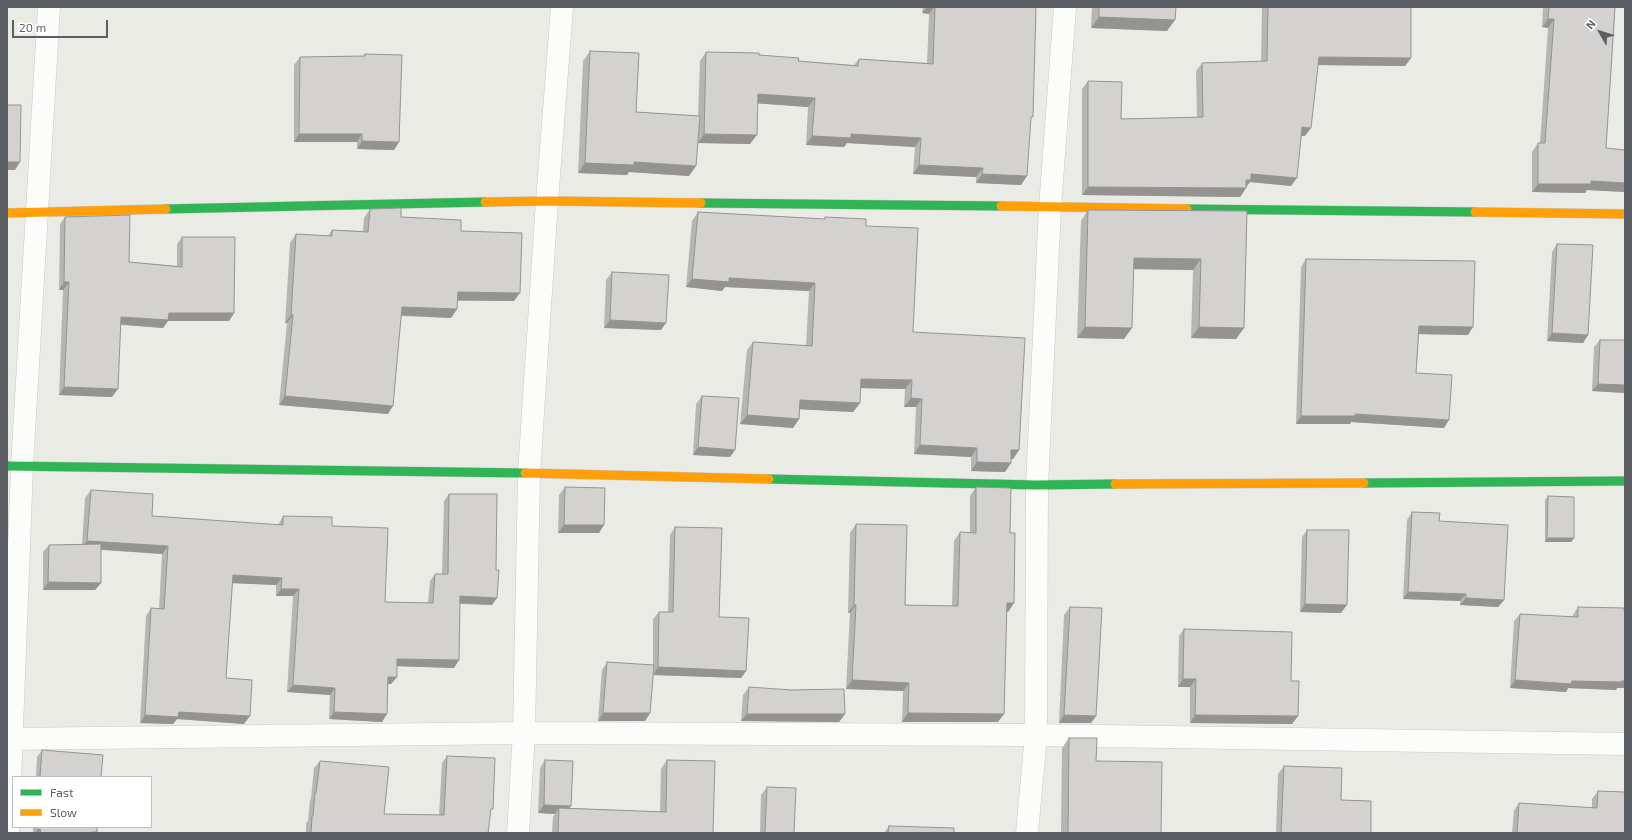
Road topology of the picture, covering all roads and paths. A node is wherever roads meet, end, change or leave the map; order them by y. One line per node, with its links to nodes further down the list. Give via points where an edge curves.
1 (49, 7): 7 (street)
2 (562, 7): 4 (street)
3 (1064, 7): 5 (street)
4 (547, 201): 5 (street); 7 (street); 10 (street)
5 (1050, 207): 8 (street); 12 (street)
6 (7, 213): 7 (street)
7 (36, 214): 9 (street)
8 (1625, 214)
9 (15, 467): 10 (street); 15 (street)
10 (529, 473): 12 (street); 13 (street)
11 (1625, 481): 12 (street)
12 (1037, 485): 14 (street)
13 (524, 732): 14 (street); 15 (street); 18 (street)
14 (1036, 735): 16 (street); 19 (street)
15 (10, 739): 17 (street)
16 (1625, 744)
17 (8, 833)
18 (518, 833)
19 (1028, 833)

